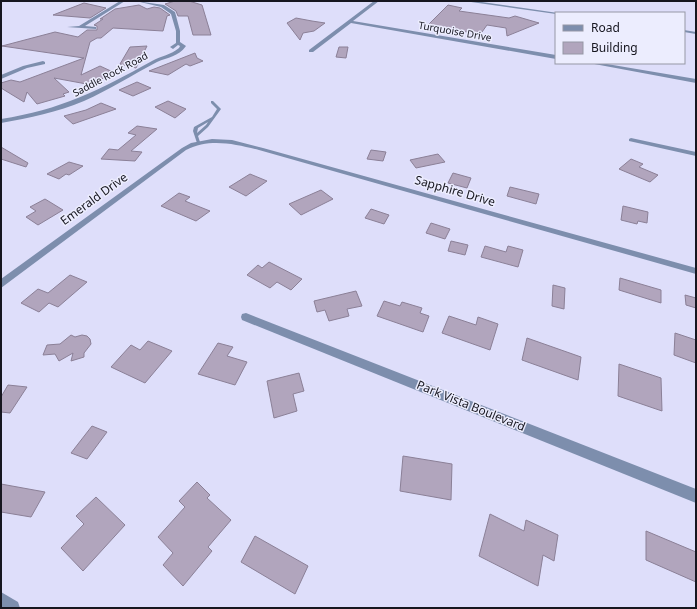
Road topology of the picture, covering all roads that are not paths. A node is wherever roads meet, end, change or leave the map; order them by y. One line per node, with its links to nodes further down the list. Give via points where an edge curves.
1 (122, 1): 8 (street)
2 (138, 1): 20 (street, Saddle Rock Road, via 162,6 173,12 178,43 183,46 182,49 80,102 44,114)
3 (377, 1): 6 (street)
4 (466, 1): 5 (street)
5 (555, 14)
6 (352, 22): 12 (street); 13 (street, Turquoise Drive)
7 (69, 27): 8 (street)
8 (81, 27): 9 (street)
9 (94, 28)
10 (685, 31): 11 (street)
11 (696, 33)
12 (311, 51)
13 (555, 57)
14 (43, 63): 16 (street)
15 (598, 64): 17 (street)
16 (1, 77)
17 (696, 81)
18 (212, 102): 19 (lane, via 219,108)
19 (212, 118): 21 (lane); 21 (lane, via 196,126 195,131)
20 (1, 121)
21 (200, 139): 24 (street, Sapphire Drive, via 220,140 261,149); 25 (street, Emerald Drive, via 132,186)
22 (631, 140): 23 (street)
23 (696, 154)
24 (696, 271)
25 (1, 284)
26 (246, 317): 27 (street, Park Vista Boulevard)
27 (696, 496)
28 (1, 600): 29 (street)
29 (12, 608)

